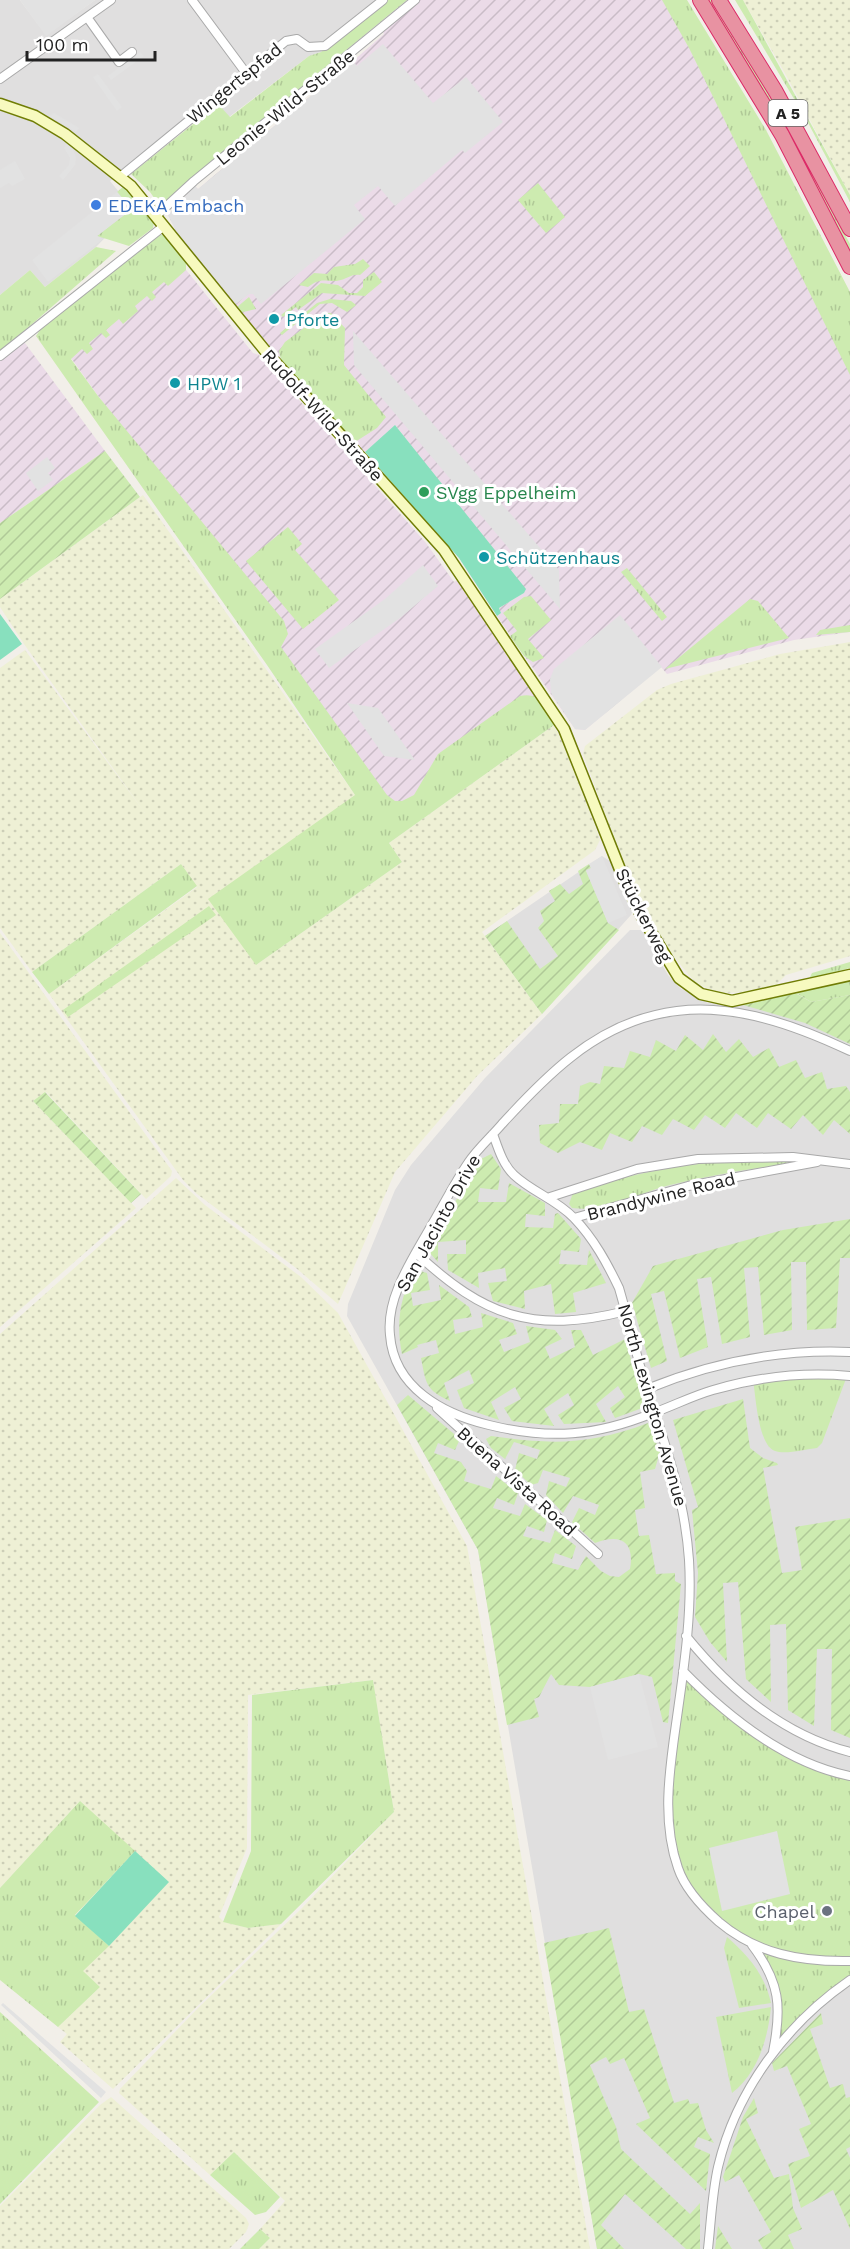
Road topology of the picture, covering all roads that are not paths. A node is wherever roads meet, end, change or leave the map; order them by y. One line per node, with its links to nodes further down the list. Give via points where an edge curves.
1 (111, 0): 7 (street)
2 (192, 0): 9 (street)
3 (383, 0): 9 (street, Wingertspfad, via 325,46 308,47 297,39 286,41)
4 (415, 0): 13 (street, Leonie-Wild-Straße, via 194,181)
5 (700, 0): 16 (highway, A 5, via 782,135)
6 (719, 0): 15 (highway, A 5, via 776,92)
7 (87, 17): 8 (street, via 119,62); 10 (street)
8 (132, 52)
9 (246, 73): 12 (street, Wingertspfad)
10 (0, 79)
11 (0, 104): 12 (street, Rudolf-Wild-Straße, via 35,116)
12 (120, 176): 13 (street, Rudolf-Wild-Straße)
13 (157, 216): 14 (street, Rudolf-Wild-Straße)
14 (164, 226): 17 (street); 18 (street, Rudolf-Wild-Straße, via 267,353 449,557 564,729)
15 (850, 229)
16 (850, 267)
17 (0, 356)
18 (587, 783): 19 (street, Stückerweg, via 642,917 670,966 687,985 701,994 732,1001)
19 (850, 975)
20 (850, 1050): 21 (street, San Jacinto Drive, via 809,1031 760,1016 688,1010 657,1014 625,1023 583,1047)
21 (493, 1134): 24 (street, North Lexington Avenue, via 513,1175); 26 (street, San Jacinto Drive, via 468,1162)
22 (819, 1161): 23 (street, Brandywine Road); 24 (street, Brandywine Road, via 794,1157 699,1159 637,1169); 25 (street, Brandywine Road, via 688,1186)
23 (850, 1164)
24 (550, 1197): 25 (street, North Lexington Avenue)
25 (574, 1218): 27 (street, North Lexington Avenue, via 606,1261)
26 (416, 1253): 27 (street, via 466,1295 514,1316 562,1323); 31 (street, San Jacinto Drive, via 396,1294 390,1336 403,1373)
27 (626, 1311): 30 (street, North Lexington Avenue)
28 (850, 1352): 30 (street, via 783,1352 752,1357 678,1376)
29 (850, 1376): 32 (street, San Jacinto Drive, via 753,1380 712,1390)
30 (647, 1389): 32 (street, North Lexington Avenue)
31 (436, 1407): 32 (street, San Jacinto Drive, via 486,1425 555,1435 584,1434); 33 (street, Buena Vista Road)
32 (656, 1412): 34 (street, North Lexington Avenue, via 684,1512 689,1564)
33 (598, 1554)
34 (687, 1636): 35 (street, North Lexington Avenue); 36 (street, via 741,1695 812,1739)
35 (683, 1671): 37 (street, via 720,1706 768,1740 802,1759); 38 (street, North Lexington Avenue, via 668,1792 678,1867 705,1908)
36 (850, 1752)
37 (850, 1776)
38 (751, 1944): 39 (street, North Lexington Avenue, via 793,1958); 41 (street, North Lexington Avenue, via 766,1965 776,1990 778,2028)
39 (850, 1961)
40 (850, 1980): 41 (street, via 817,2006)
41 (773, 2053): 42 (street, via 727,2135 713,2192)
42 (708, 2249)

